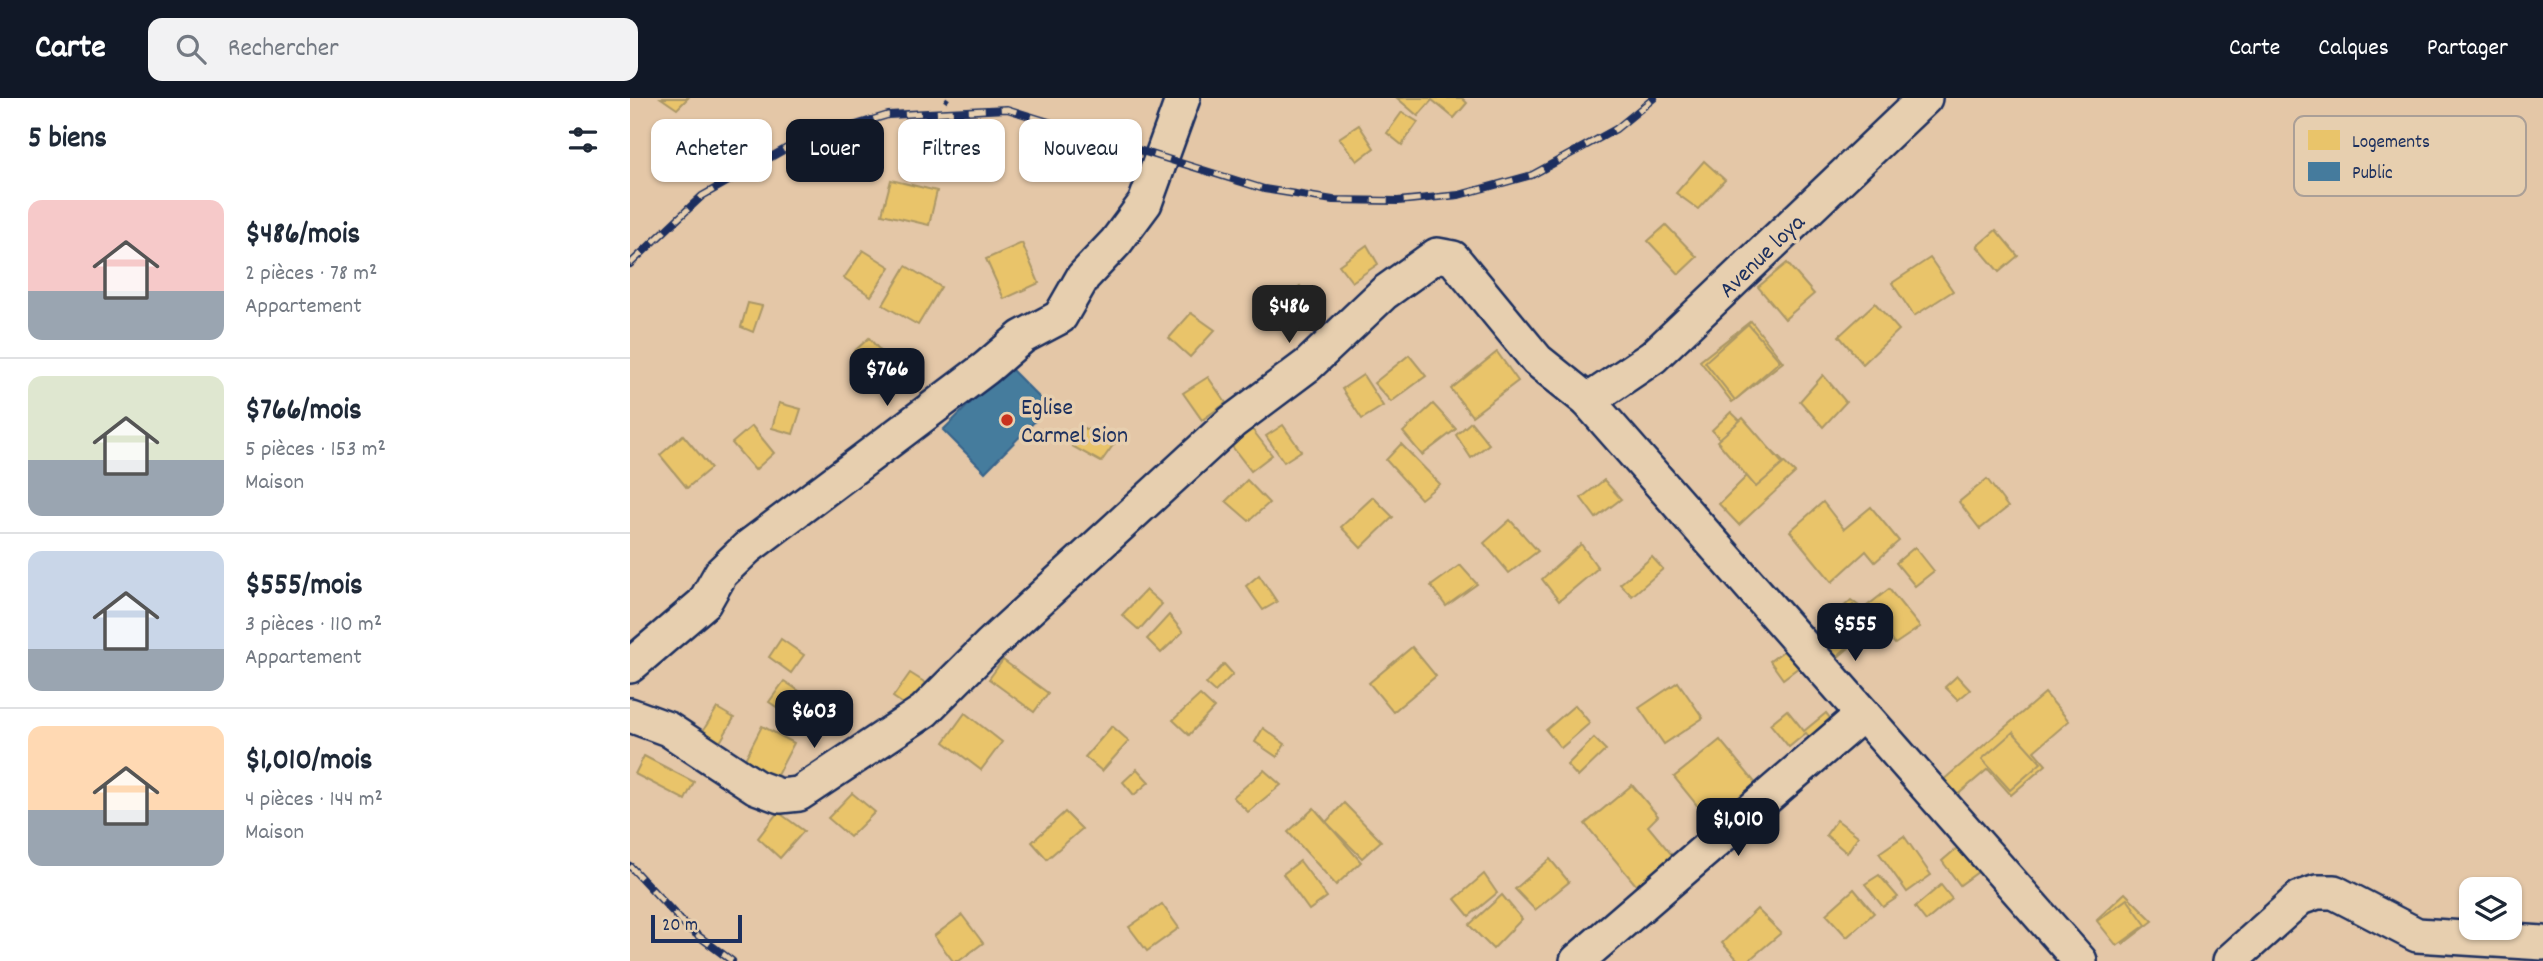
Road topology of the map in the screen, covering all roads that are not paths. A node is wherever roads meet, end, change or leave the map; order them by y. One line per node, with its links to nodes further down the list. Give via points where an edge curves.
1 (1183, 98): 4 (street, via 1145,203 1083,276 1060,317 1022,337 747,548 721,573 704,603)
2 (1925, 98): 3 (street, Avenue loya, via 1653,357)
3 (1588, 401): 5 (street); 6 (street, via 1537,360 1453,258 1437,255 1384,293 1308,365 1232,422 924,711 799,794 780,796 756,787 667,730)
4 (630, 666)
5 (1863, 714): 8 (street); 9 (street)
6 (630, 715)
7 (2543, 943): 10 (street, via 2417,935 2334,892 2317,892 2300,898)
8 (1577, 961)
9 (2080, 961)
10 (2230, 961)

